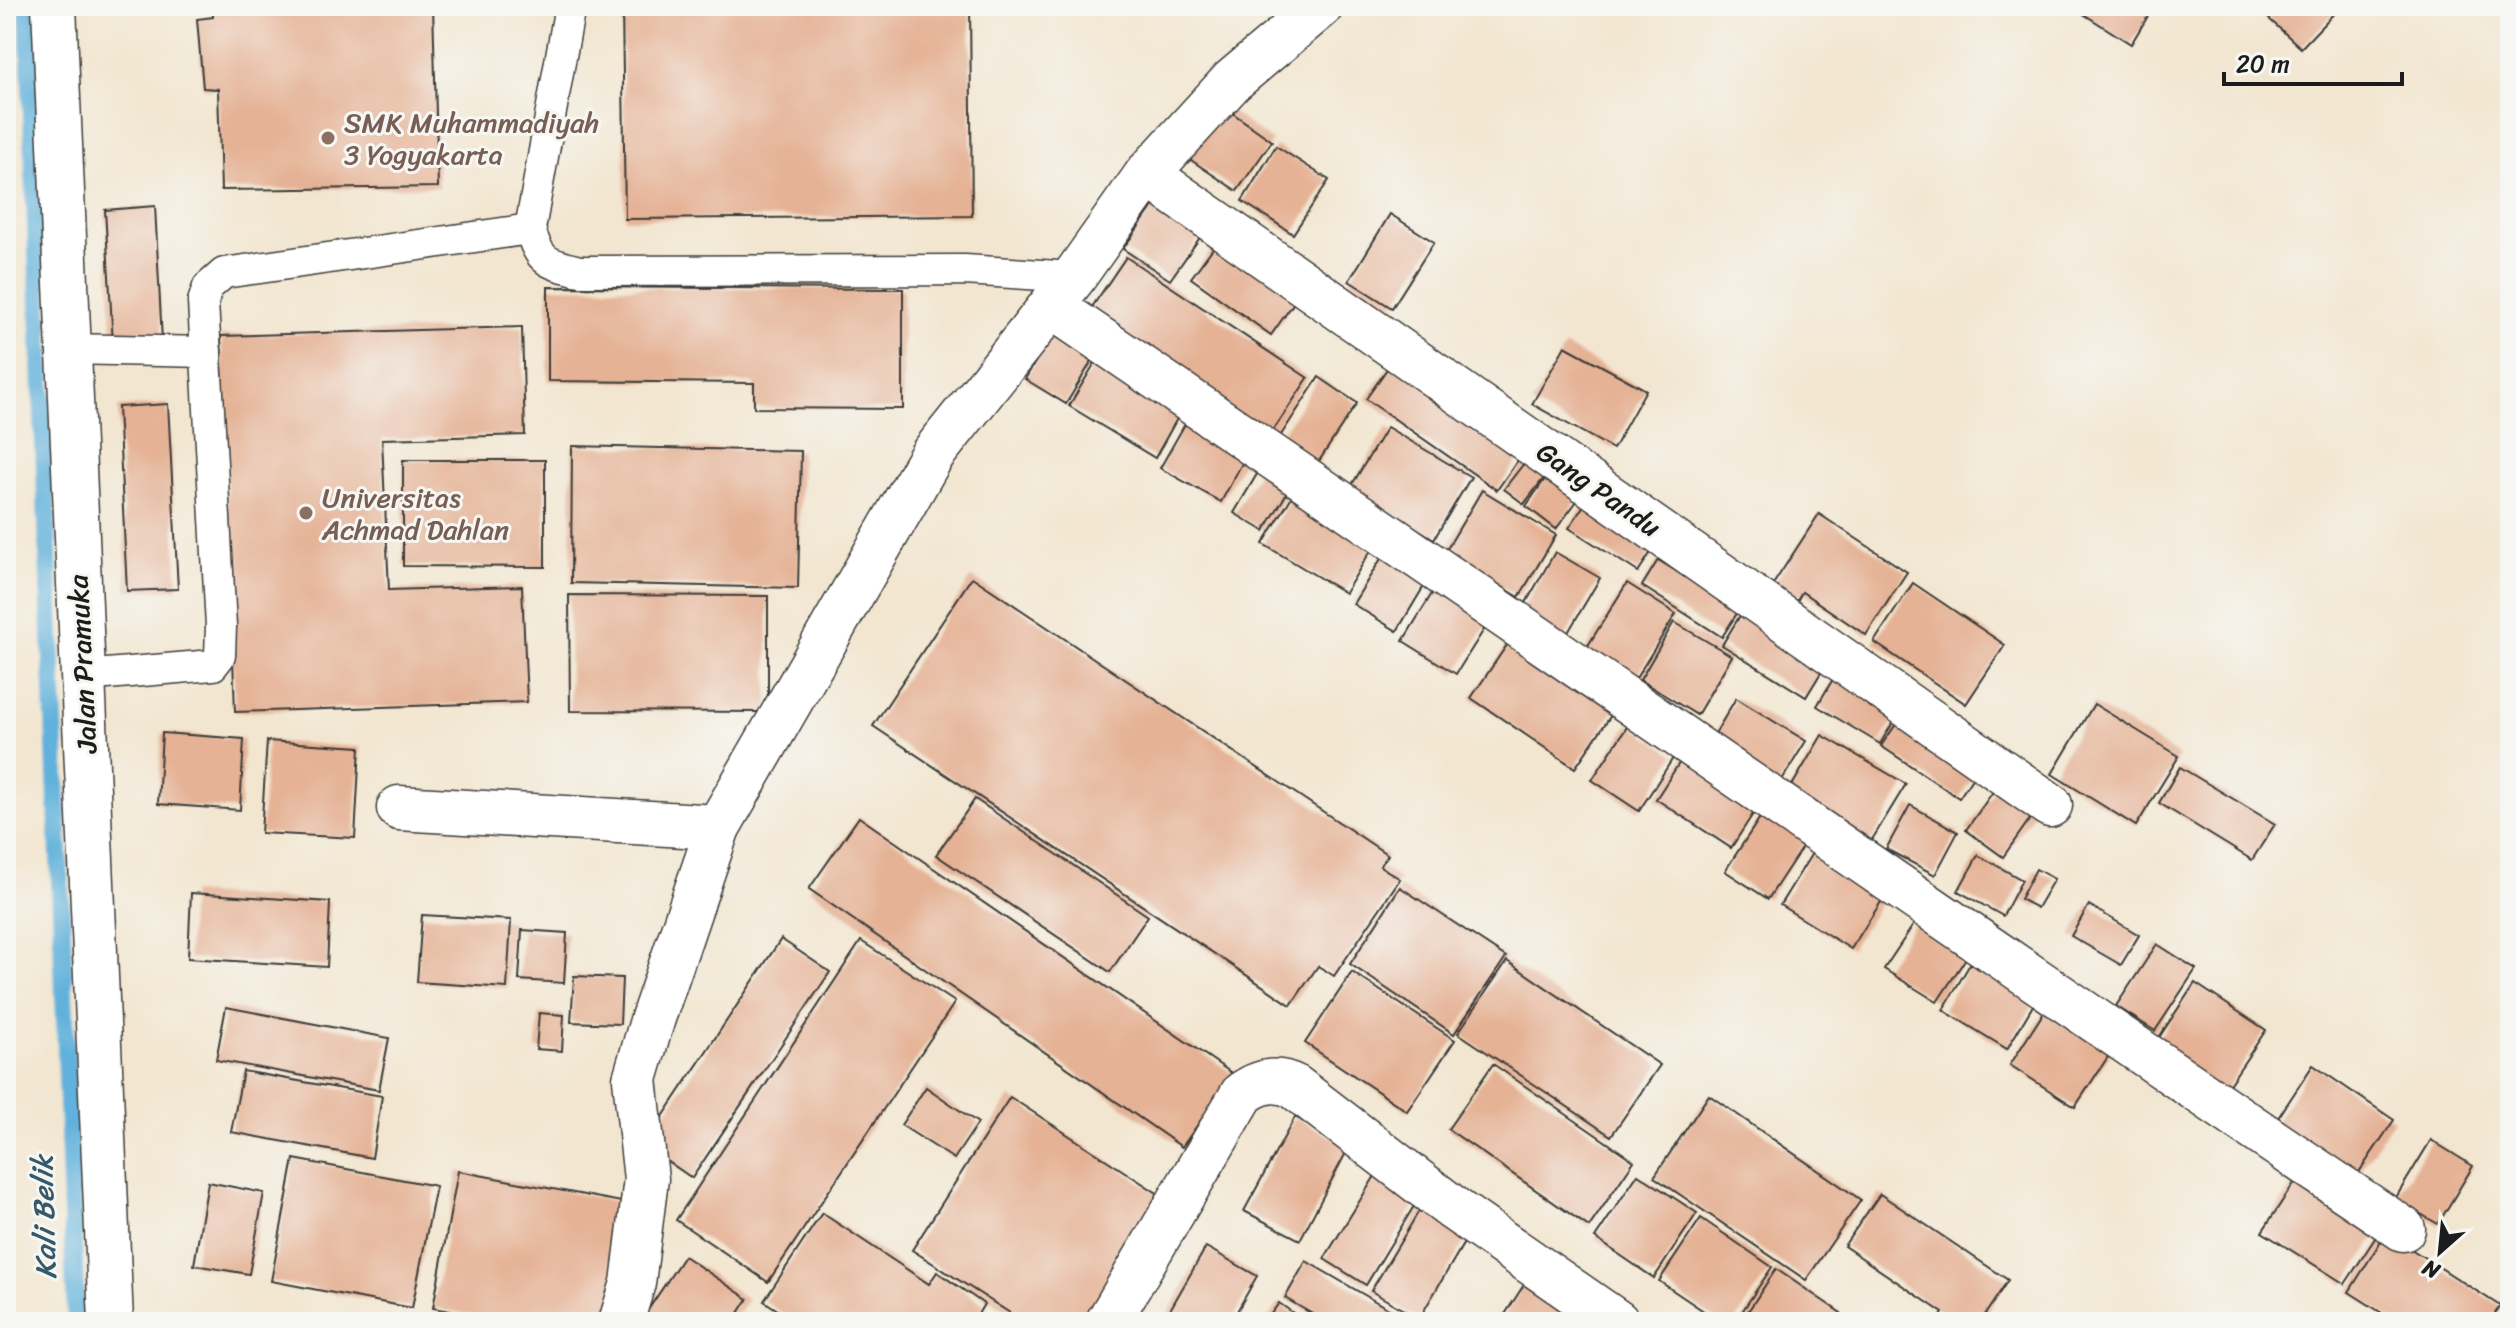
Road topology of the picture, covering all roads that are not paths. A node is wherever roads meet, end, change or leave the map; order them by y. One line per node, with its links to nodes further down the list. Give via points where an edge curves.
1 (54, 6): 7 (street, Jalan Pramuka)
2 (570, 6): 5 (lane)
3 (1321, 6): 4 (street, via 1232,81)
4 (1147, 174): 6 (street); 10 (street, Gang Pandu)
5 (530, 229): 6 (lane, via 545,261 580,271 965,270); 8 (lane, via 224,273 208,287 203,302)
6 (1062, 292): 12 (street, via 932,455); 13 (street, via 1412,550)
7 (68, 349): 8 (lane); 9 (street, Jalan Pramuka)
8 (206, 352): 9 (lane, via 220,656 213,665)
9 (83, 676): 14 (street, Jalan Pramuka)
10 (2050, 805)
11 (399, 808): 12 (street)
12 (718, 827): 15 (street, via 635,1079 646,1179 633,1283)
13 (2403, 1229)
14 (111, 1322)
15 (621, 1322)
16 (1108, 1322): 17 (street, via 1243,1093 1266,1081 1295,1087 1454,1209)
17 (1617, 1322)

